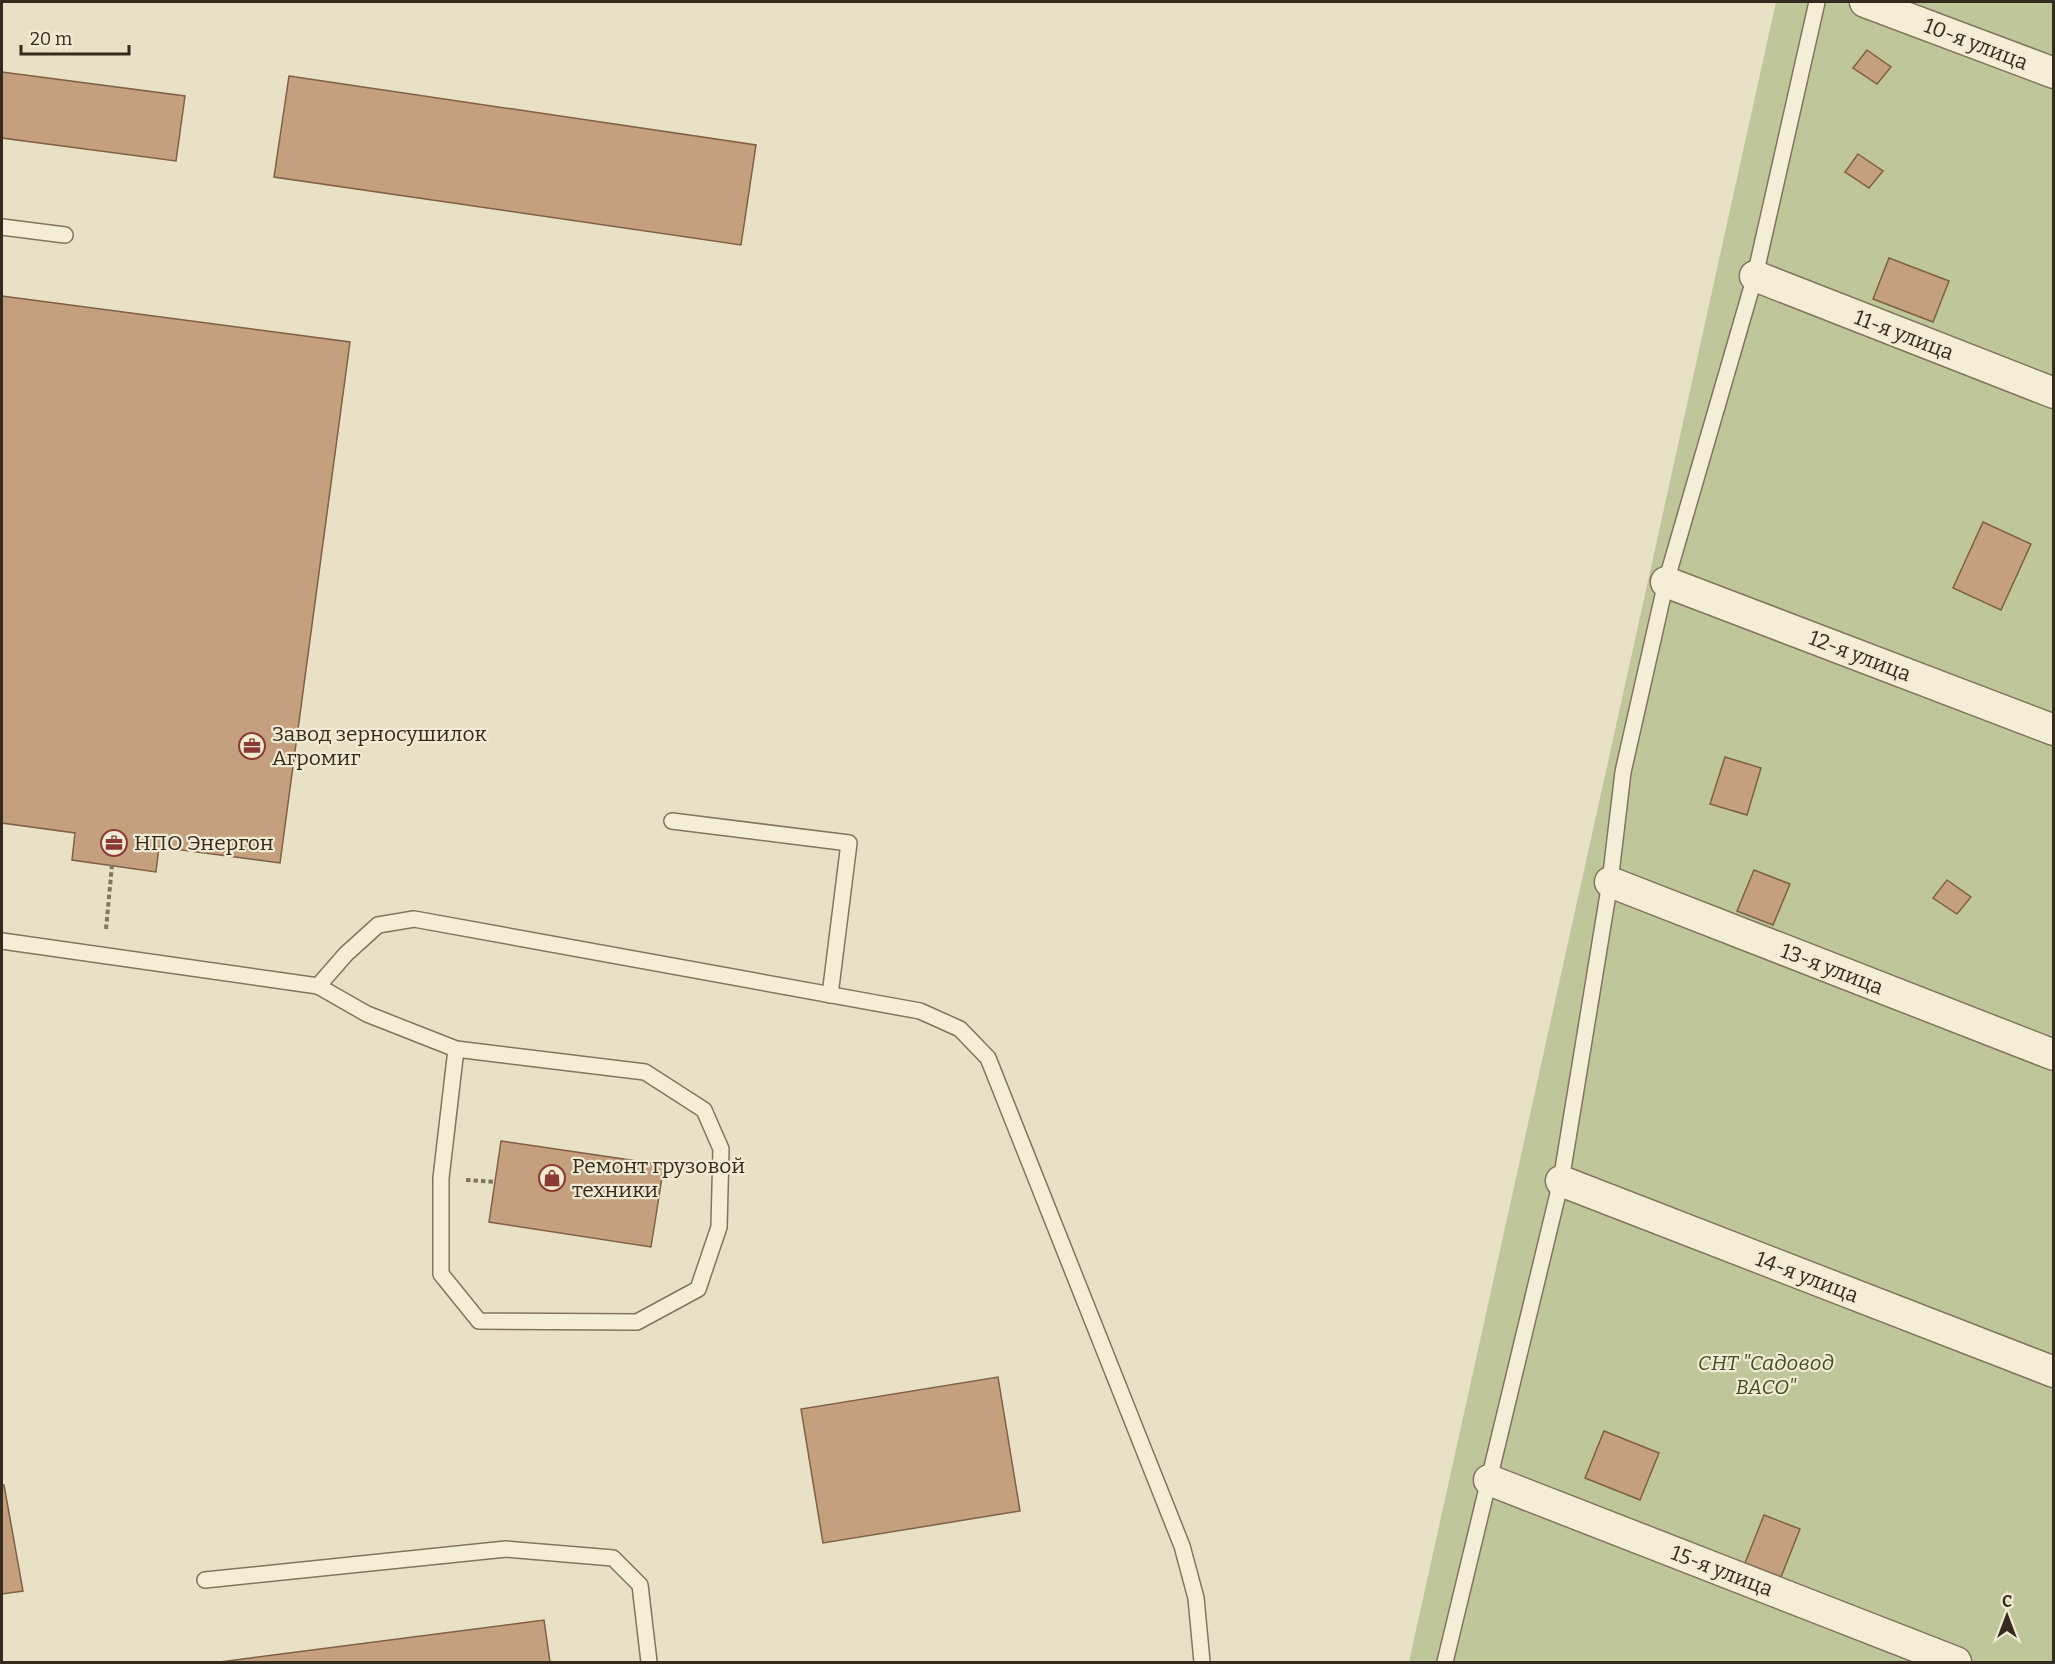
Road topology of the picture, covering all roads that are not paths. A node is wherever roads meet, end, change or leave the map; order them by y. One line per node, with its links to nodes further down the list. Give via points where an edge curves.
1 (1817, 2): 6 (lane)
2 (1865, 2): 3 (street, 10-я улица)
3 (2054, 73)
4 (2, 227): 5 (lane)
5 (65, 235)
6 (1755, 276): 7 (street, 11-я улица); 8 (lane)
7 (2054, 393)
8 (1666, 582): 9 (street, 12-я улица); 11 (lane, via 1623,772)
9 (2054, 730)
10 (672, 821): 14 (lane, via 849,843)
11 (1610, 882): 16 (street, 13-я улица); 17 (lane)
12 (2, 941): 13 (lane)
13 (318, 986): 14 (lane, via 378,925 414,919); 15 (lane, via 367,1014)
14 (830, 995): 22 (lane, via 920,1011 960,1029 988,1058 1182,1546 1196,1598)
15 (456, 1049): 15 (lane, via 441,1178 441,1274 479,1322 637,1322 698,1289 719,1227 721,1149 704,1110 645,1072)
16 (2054, 1055)
17 (1561, 1181): 18 (street, 14-я улица); 19 (lane)
18 (2054, 1372)
19 (1489, 1480): 23 (lane); 24 (street, 15-я улица)
20 (205, 1580): 21 (lane, via 506,1550 613,1558 640,1584)
21 (649, 1662)
22 (1202, 1662)
23 (1445, 1662)
24 (1956, 1662)

